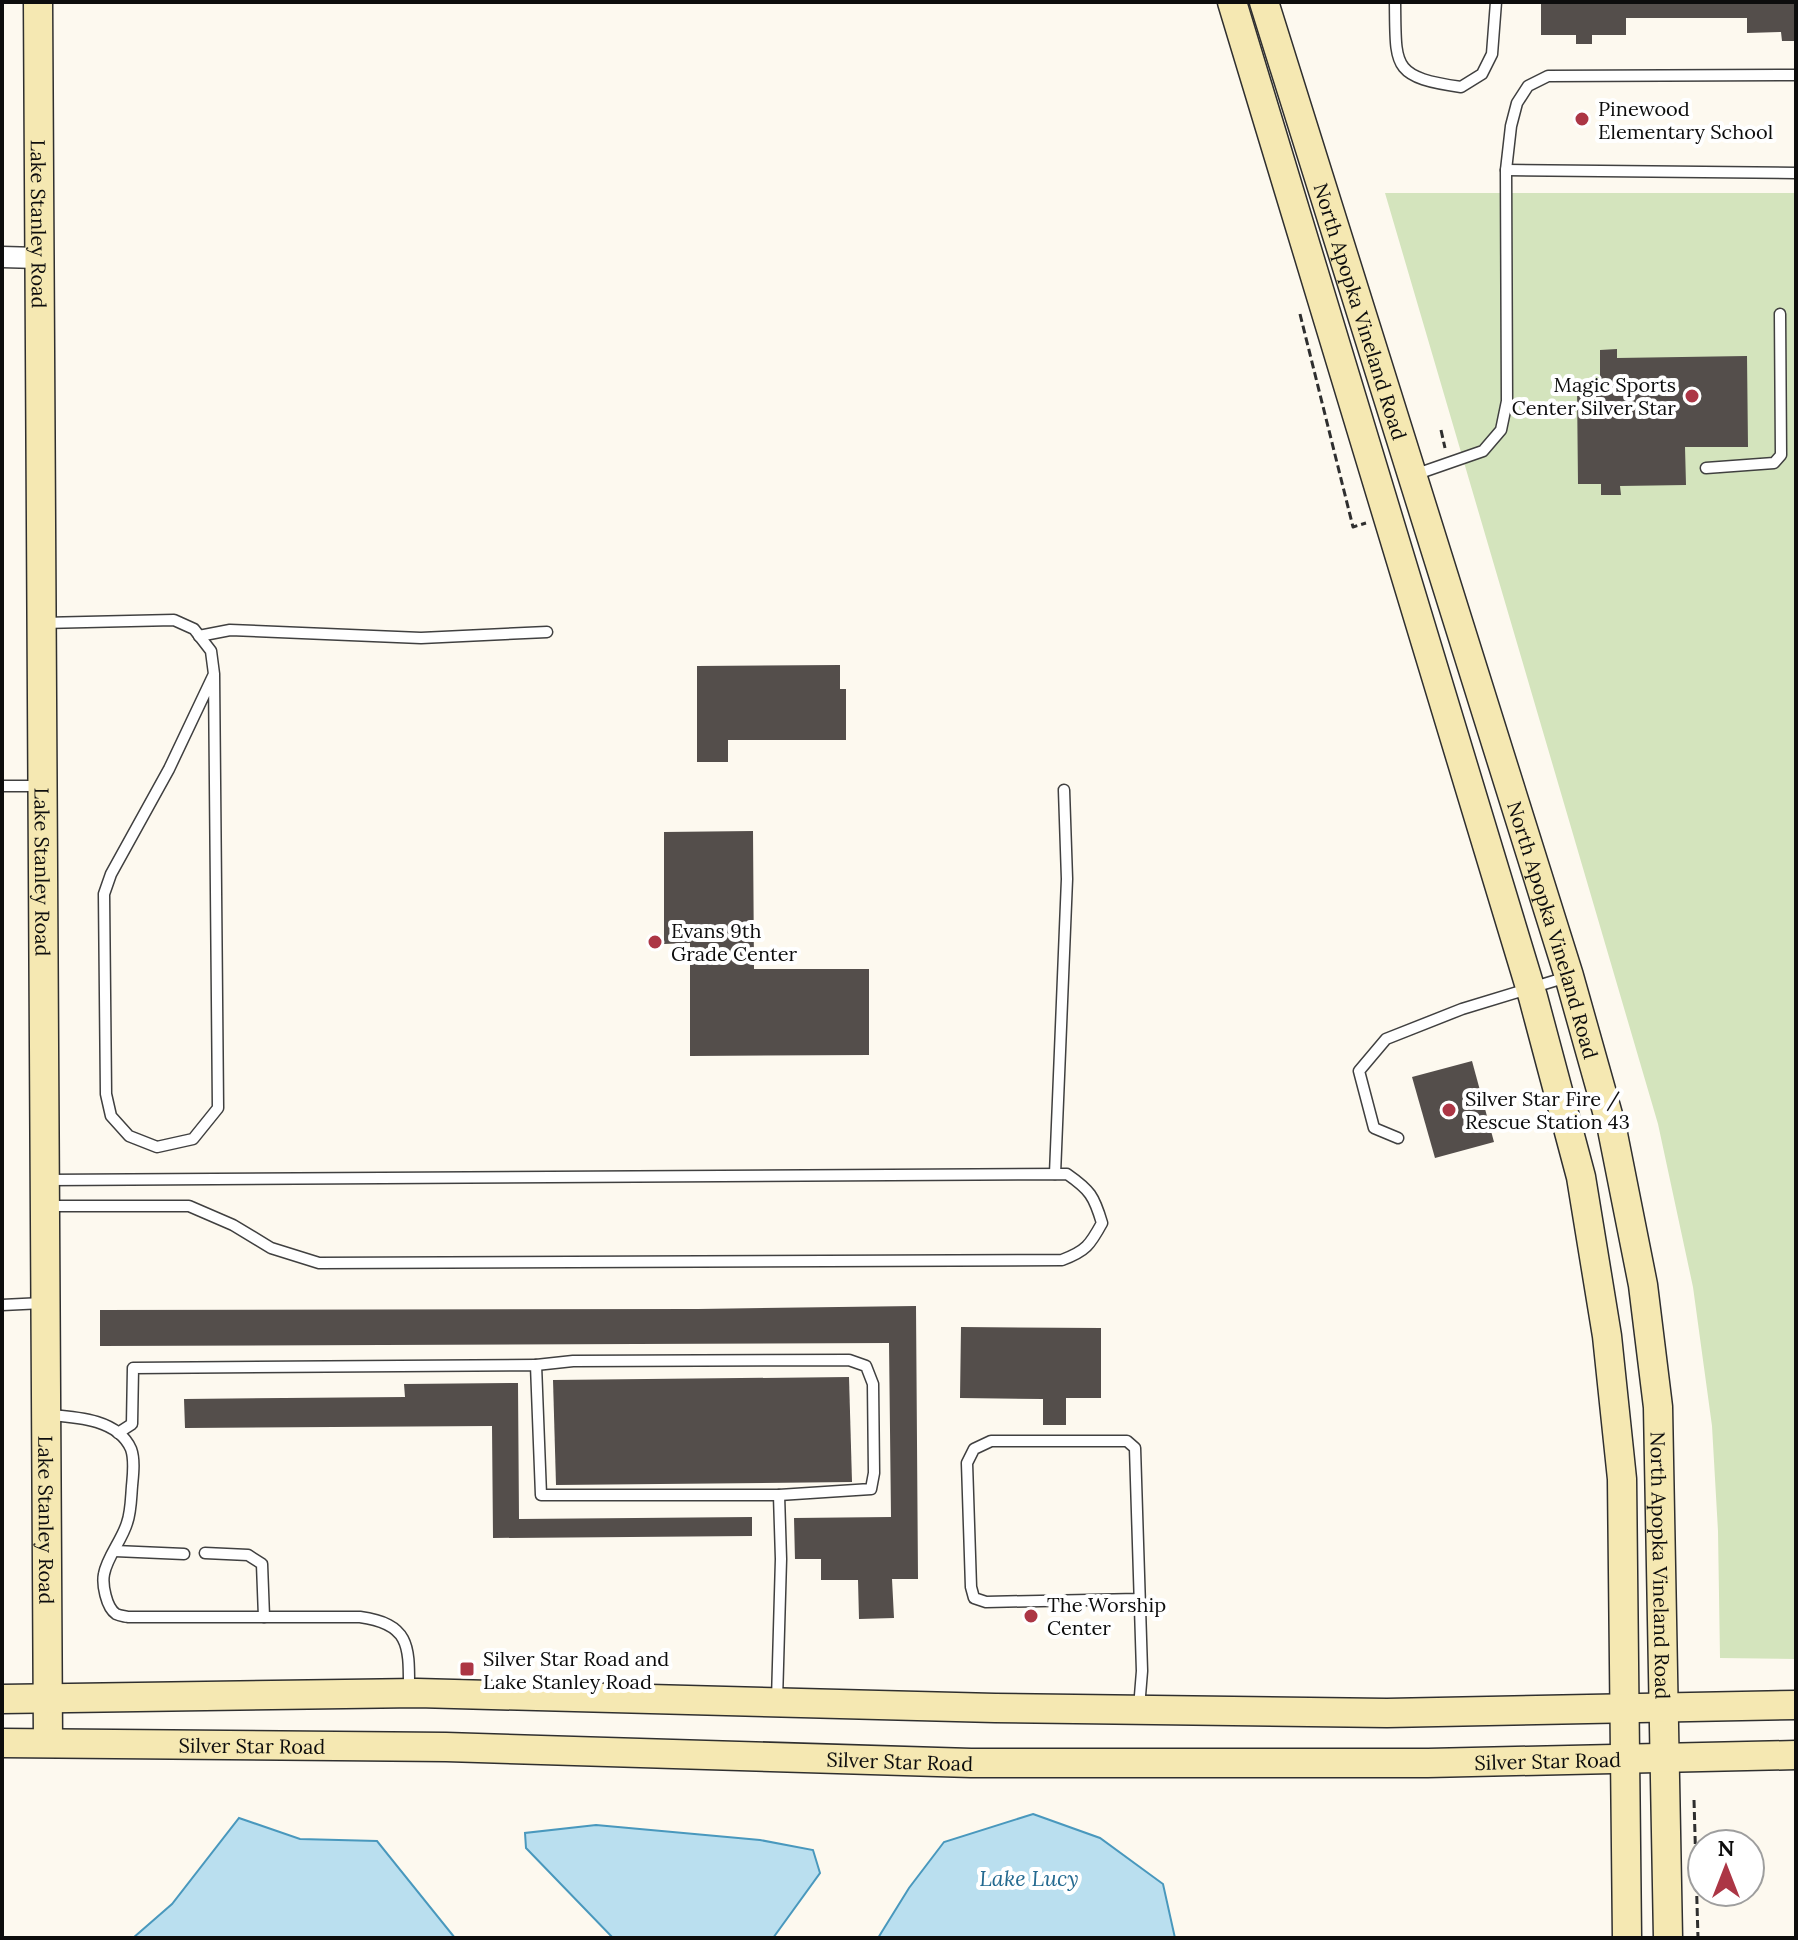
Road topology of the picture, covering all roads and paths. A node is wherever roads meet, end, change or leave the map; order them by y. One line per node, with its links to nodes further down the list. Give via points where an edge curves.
1 (38, 2): 10 (main road, Lake Stanley Road)
2 (1232, 2): 15 (main road, North Apopka Vineland Road)
3 (1264, 2): 14 (main road, North Apopka Vineland Road)
4 (1395, 2): 5 (lane, via 1397,59 1410,76 1461,87 1482,74 1492,54)
5 (1496, 2)
6 (1796, 75): 7 (lane, via 1548,76 1528,86 1517,103)
7 (1506, 170): 8 (lane); 14 (lane, via 1507,401 1501,430 1483,451)
8 (1796, 173)
9 (2, 257): 10 (street)
10 (38, 258): 17 (main road, Lake Stanley Road)
11 (1299, 311): 16 (path, via 1353,527)
12 (1780, 314): 13 (lane, via 1781,455 1774,463)
13 (1706, 468)
14 (1412, 476): 15 (street); 24 (main road, North Apopka Vineland Road)
15 (1378, 486): 25 (main road, North Apopka Vineland Road)
16 (1375, 520)
17 (40, 623): 19 (lane, via 174,620); 22 (main road, Lake Stanley Road)
18 (547, 632): 19 (lane, via 421,638 230,630)
19 (199, 636): 20 (lane, via 211,651)
20 (214, 674): 20 (lane, via 104,894 106,1094 111,1116 129,1136 157,1147 193,1139 218,1108)
21 (2, 786): 22 (lane)
22 (42, 786): 28 (main road, Lake Stanley Road)
23 (1064, 790): 27 (lane, via 1067,879)
24 (1569, 976): 25 (lane); 45 (main road, North Apopka Vineland Road, via 1612,1129 1643,1285 1658,1407)
25 (1530, 989): 26 (lane, via 1386,1039 1359,1071 1374,1128); 46 (main road, North Apopka Vineland Road, via 1581,1177 1607,1336 1622,1479)
26 (1398, 1138)
27 (1055, 1174): 28 (lane); 28 (lane, via 1067,1174 1084,1185 1095,1198 1102,1223 1081,1252 1062,1260 319,1263 271,1248 189,1206)
28 (44, 1193): 29 (main road, Lake Stanley Road)
29 (45, 1303): 30 (lane); 32 (main road, Lake Stanley Road)
30 (2, 1305)
31 (536, 1365): 33 (lane, via 133,1368 132,1424); 34 (lane, via 541,1495); 34 (lane, via 849,1360 866,1366 873,1384 871,1489)
32 (46, 1415): 33 (lane, via 84,1418); 42 (main road, Lake Stanley Road)
33 (118, 1433): 35 (lane, via 131,1449 133,1472 129,1520)
34 (779, 1495): 43 (lane)
35 (115, 1551): 37 (lane); 39 (lane, via 103,1583 115,1614)
36 (205, 1553): 39 (lane, via 248,1555 262,1564)
37 (184, 1554)
38 (1138, 1599): 38 (lane, via 1135,1448 1127,1441 991,1441 974,1449 967,1463 974,1598); 47 (lane)
39 (264, 1617): 40 (lane, via 382,1620 397,1630 409,1650)
40 (409, 1693): 42 (main road); 43 (main road)
41 (2, 1699): 42 (main road)
42 (47, 1699): 48 (main road, Lake Stanley Road)
43 (777, 1702): 47 (main road)
44 (1796, 1705): 45 (main road)
45 (1664, 1708): 46 (main road); 51 (main road, North Apopka Vineland Road)
46 (1624, 1709): 47 (main road); 52 (main road, North Apopka Vineland Road)
47 (1139, 1710)
48 (48, 1742): 49 (main road, Silver Star Road); 52 (main road, Silver Star Road, via 446,1747 971,1763)
49 (2, 1743)
50 (1796, 1755): 51 (main road, Silver Star Road)
51 (1664, 1759): 52 (main road, Silver Star Road); 55 (main road, North Apopka Vineland Road)
52 (1624, 1761): 54 (main road, North Apopka Vineland Road)
53 (1694, 1800): 56 (path)
54 (1627, 1938)
55 (1668, 1938)
56 (1698, 1938)

